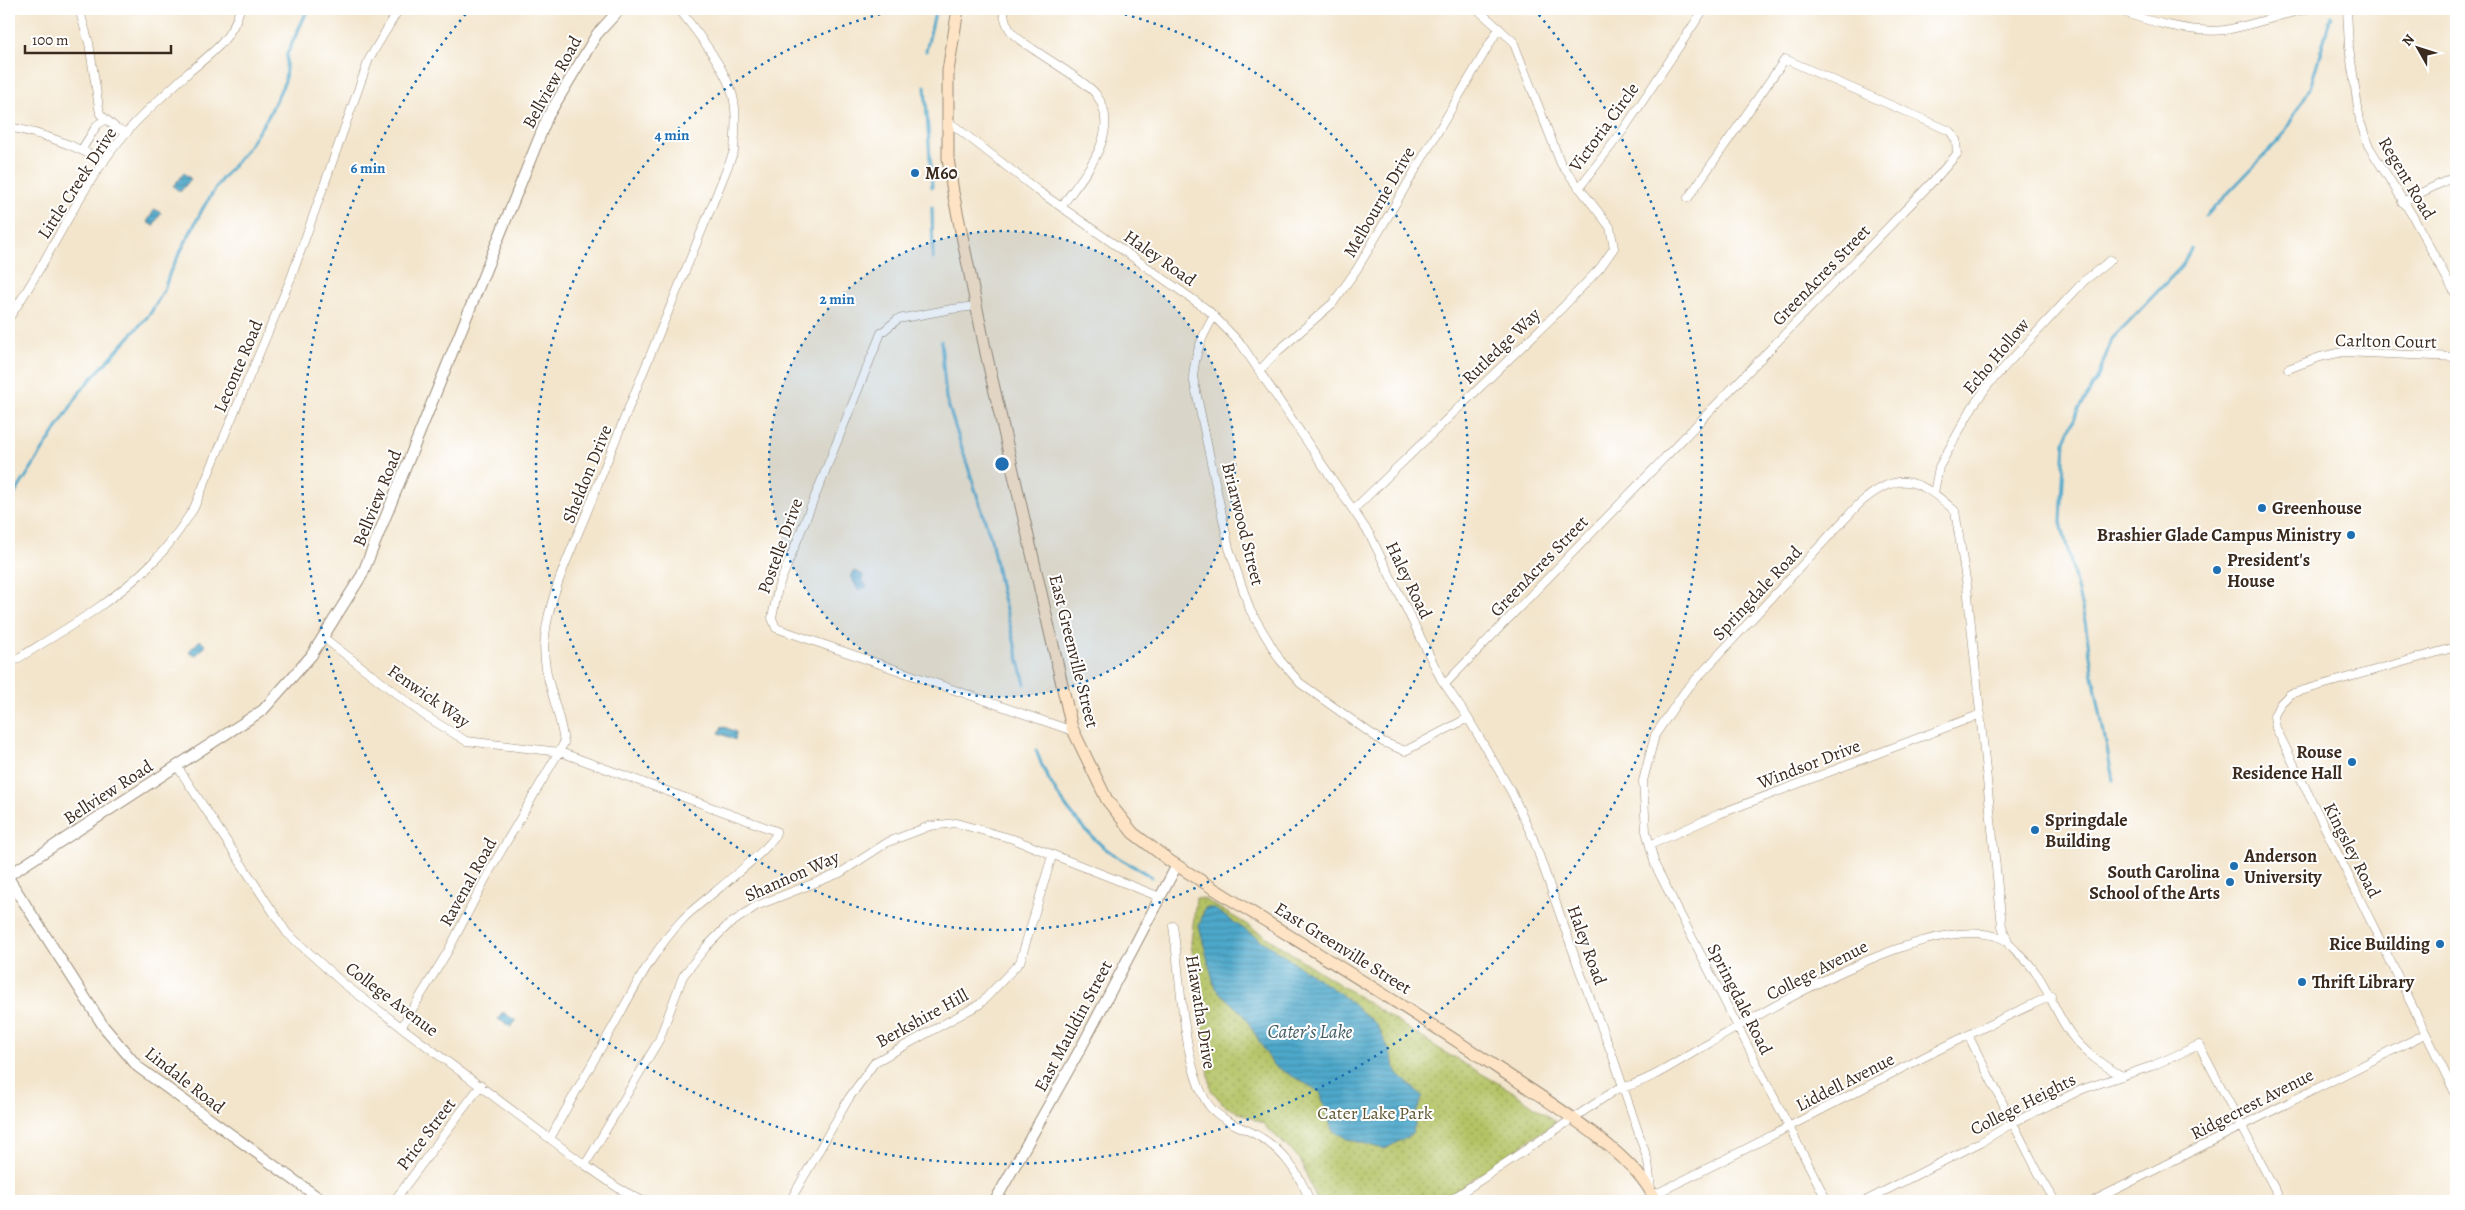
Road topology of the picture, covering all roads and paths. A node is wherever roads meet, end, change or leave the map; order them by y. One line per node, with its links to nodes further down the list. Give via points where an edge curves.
1 (79, 9): 14 (street, via 91,50 97,104)
2 (240, 9): 17 (street, Little Creek Drive, via 228,38)
3 (399, 9): 37 (street, Leconte Road, via 369,59 291,278 194,508 175,537 126,586)
4 (620, 9): 35 (street, Bellview Road, via 596,34 548,116 362,575)
5 (680, 9): 42 (street, Sheldon Drive, via 718,62 732,91 736,121 734,151 550,607 544,638 545,665 562,726 564,743)
6 (958, 9): 15 (main road, East Greenville Street, via 948,71)
7 (1003, 9): 24 (street, via 1010,34 1094,92 1104,107 1105,137)
8 (1477, 9): 13 (street, Victoria Circle)
9 (1704, 9): 21 (street, Victoria Circle, via 1624,129)
10 (2117, 9): 11 (street, via 2135,18 2176,27 2223,30)
11 (2306, 9)
12 (2347, 9): 23 (street, Regent Road, via 2360,121 2368,145)
13 (1499, 28): 21 (street, Victoria Circle, via 1513,42 1561,164); 32 (street, Melbourne Drive, via 1357,269 1333,303)
14 (105, 120): 17 (street); 18 (street)
15 (948, 121): 24 (street, Haley Road); 27 (main road, East Greenville Street, via 950,175)
16 (9, 127): 18 (street, via 39,133)
17 (127, 132): 19 (street, Little Creek Drive)
18 (82, 149): 19 (street)
19 (104, 162): 29 (street, Little Creek Drive)
20 (2456, 176): 23 (street)
21 (1579, 188): 34 (street, Rutledge Way, via 1610,227 1614,248 1600,268 1495,375)
22 (1688, 198): 38 (street, GreenAcres Street, via 1785,59 1950,131 1956,140 1957,154 1938,176)
23 (2402, 202): 26 (street, Regent Road)
24 (1061, 207): 28 (street, Haley Road)
25 (2111, 260): 33 (street, Echo Hollow, via 2085,280 1988,385 1939,467)
26 (2456, 295)
27 (976, 306): 41 (main road, East Greenville Street); 41 (street, Postelle Drive, via 898,319 881,334 778,588 772,618 776,628 793,635)
28 (1214, 316): 32 (street, Haley Road, via 1241,344); 40 (street, Briarwood Street, via 1202,336 1193,377 1229,548 1250,610 1280,660 1300,683 1383,742 1405,751)
29 (9, 318)
30 (2456, 357): 31 (street, Carlton Court, via 2343,352 2320,356)
31 (2288, 368)
32 (1259, 371): 34 (street, Haley Road)
33 (1934, 492): 39 (street, Springdale Road, via 1955,511 1967,586); 44 (street, Springdale Road, via 1909,481 1886,484 1871,493 1685,691 1655,735 1643,781)
34 (1353, 510): 38 (street, Haley Road, via 1370,535)
35 (324, 638): 42 (street, Fenwick Way, via 424,715 466,741); 43 (street, Bellview Road, via 264,710)
36 (2456, 646): 54 (street, Kingsley Road, via 2290,694 2274,716 2276,728 2299,777)
37 (9, 664)
38 (1445, 684): 40 (street, Haley Road)
39 (1980, 714): 44 (street, Windsor Drive, via 1719,814); 50 (street, Springdale Road, via 2002,926)
40 (1468, 718): 58 (street, Haley Road, via 1512,793 1533,838)
41 (1073, 731): 46 (main road, East Greenville Street, via 1107,800 1133,834)
42 (560, 752): 52 (street, Ravenal Road); 64 (street, Shannon Way, via 773,828 777,834 694,908 666,939 576,1088)
43 (177, 766): 47 (street, Bellview Road); 52 (street, College Avenue, via 287,933 344,984)
44 (1650, 845): 53 (street, Springdale Road, via 1654,865)
45 (1052, 856): 48 (street, Shannon Way); 65 (street, Shannon Way, via 1013,839 956,823 930,826 888,842 840,873 756,906 727,926 683,976 659,1040); 70 (street, Berkshire Hill, via 1020,962 980,1004 875,1062 849,1098)
46 (1177, 865): 48 (street, East Mauldin Street); 60 (main road, East Greenville Street, via 1438,1028)
47 (9, 877): 67 (street, Lindale Road, via 104,1027 138,1067)
48 (1160, 897): 71 (street, East Mauldin Street)
49 (1172, 926): 72 (street, Hiawatha Drive, via 1190,1052 1199,1088 1220,1117 1274,1146 1288,1160)
50 (2009, 945): 51 (street, College Avenue, via 2041,977); 53 (street, College Avenue, via 2004,940 1980,932 1945,936 1896,948 1864,960)
51 (2051, 996): 55 (street, Liddell Avenue); 56 (street, College Avenue, via 2070,1034 2097,1062)
52 (402, 1026): 57 (street, College Avenue)
53 (1738, 1027): 58 (street, College Avenue, via 1636,1085); 63 (street, Springdale Road)
54 (2425, 1034): 59 (street, Kingsley Road); 62 (street, Ridgecrest Avenue)
55 (1968, 1035): 61 (street); 63 (street, Liddell Avenue)
56 (2122, 1076): 61 (street, College Heights, via 2083,1089); 62 (street, College Heights, via 2199,1045)
57 (481, 1085): 64 (street, College Avenue); 68 (street, Price Street)
58 (1622, 1088): 60 (street, College Avenue); 66 (street, Haley Road, via 1648,1161)
59 (2456, 1095)
60 (1574, 1119): 66 (main road, East Greenville Street, via 1617,1152); 73 (street, College Avenue)
61 (2014, 1122): 75 (street, College Heights); 76 (street)
62 (2243, 1124): 77 (street, Ridgecrest Avenue); 78 (street)
63 (1790, 1127): 66 (street, Liddell Avenue); 74 (street, Springdale Road)
64 (550, 1138): 65 (street, College Avenue)
65 (585, 1165): 69 (street, College Avenue)
66 (1653, 1195)
67 (323, 1201)
68 (394, 1201)
69 (643, 1201)
70 (790, 1201)
71 (995, 1201)
72 (1310, 1201)
73 (1449, 1201)
74 (1827, 1201)
75 (1865, 1201)
76 (2055, 1201)
77 (2093, 1201)
78 (2281, 1201)

